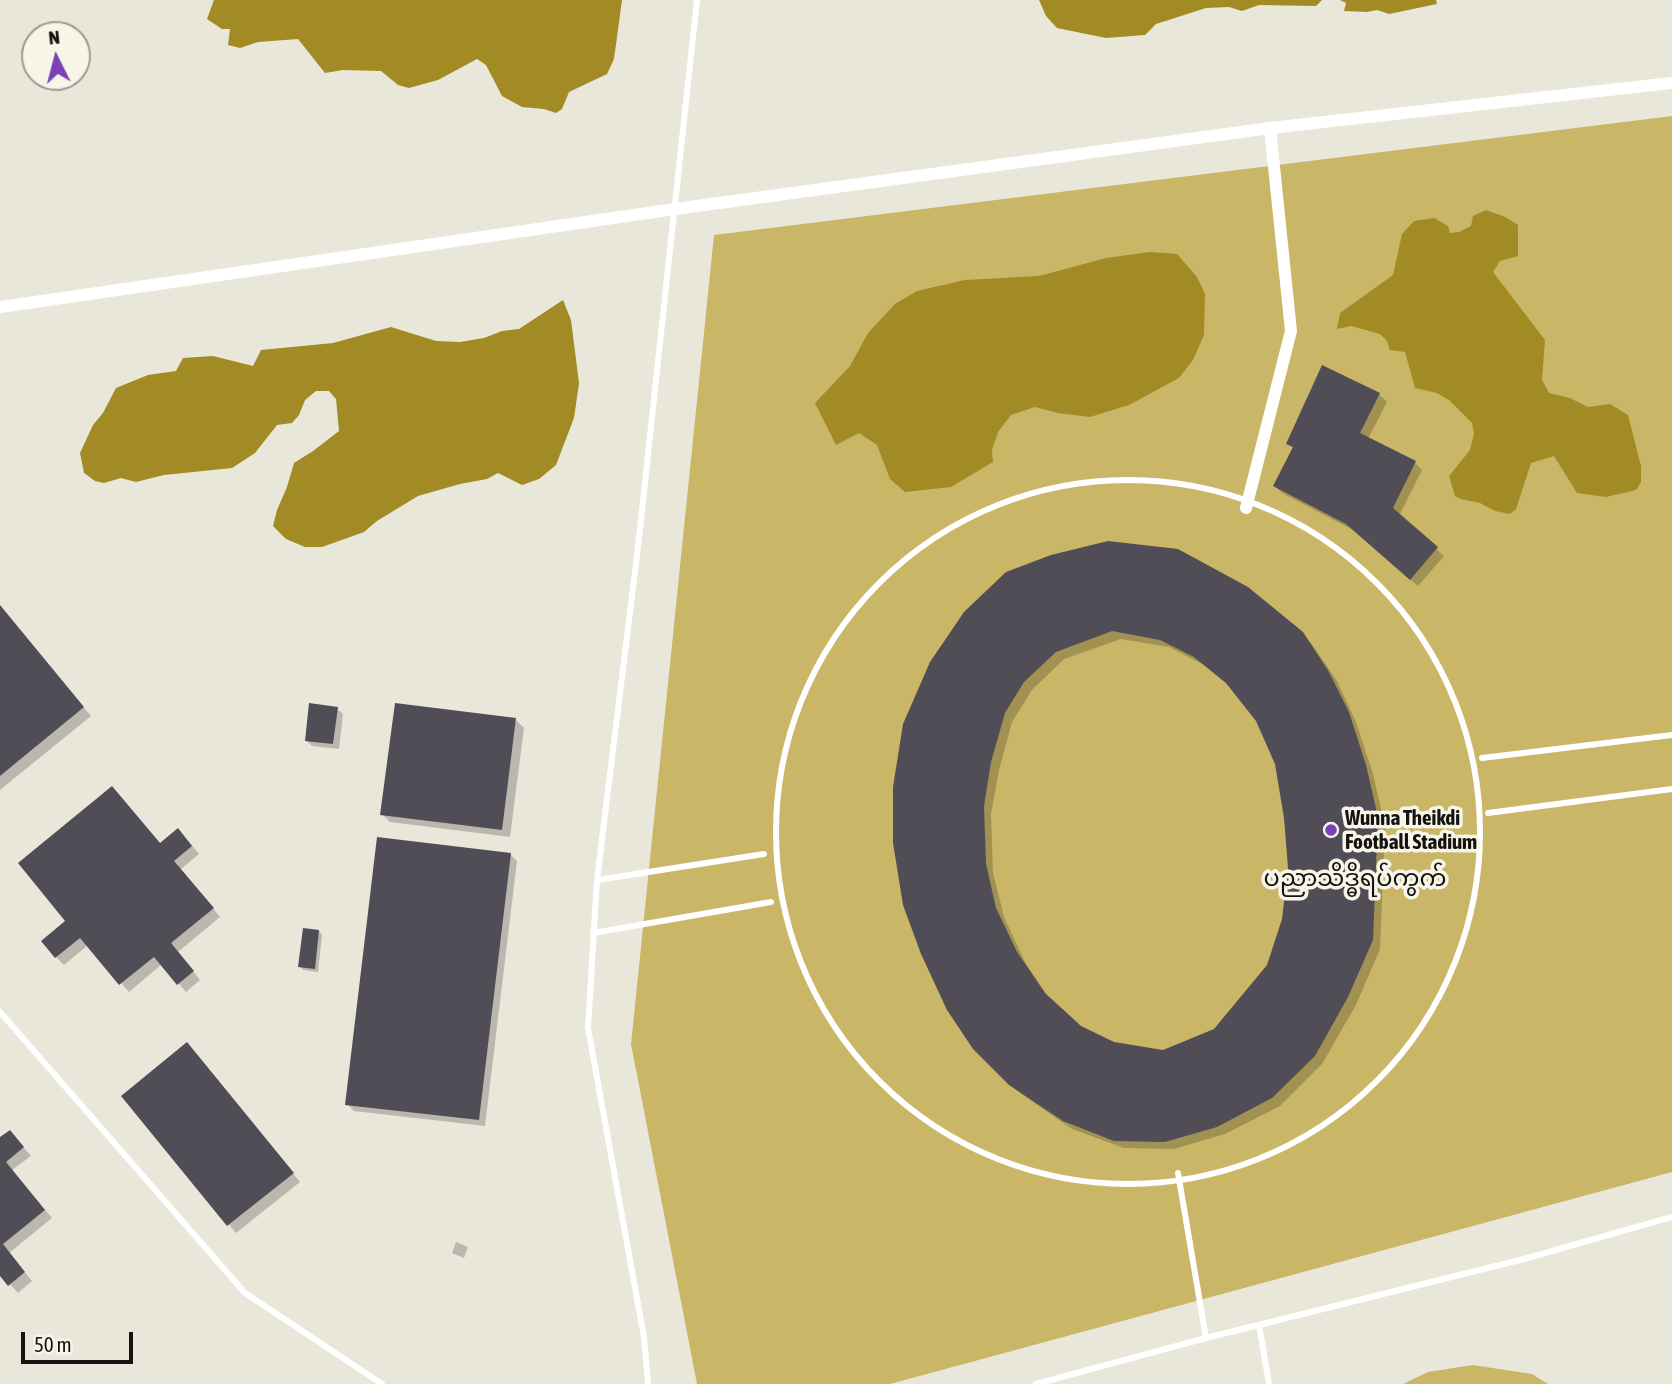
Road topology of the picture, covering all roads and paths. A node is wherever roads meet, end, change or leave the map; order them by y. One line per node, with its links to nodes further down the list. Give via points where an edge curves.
1 (697, 0): 4 (lane)
2 (1672, 83): 3 (street)
3 (1270, 128): 4 (street); 11 (street, via 1291,331)
4 (675, 209): 5 (street); 21 (lane)
5 (0, 307)
6 (1105, 489): 9 (lane)
7 (1157, 490): 8 (lane)
8 (1183, 493)
9 (1066, 494)
10 (1054, 497): 12 (lane, via 1015,505 944,537 887,580 827,642)
11 (1240, 507): 14 (lane, via 1302,528 1363,569 1406,609 1451,677)
12 (792, 702)
13 (1672, 735): 14 (lane)
14 (1482, 758): 16 (lane)
15 (1672, 789): 16 (lane)
16 (1488, 813): 20 (lane)
17 (765, 841): 18 (lane)
18 (764, 854): 19 (lane); 21 (lane)
19 (766, 866)
20 (1486, 874)
21 (597, 880): 26 (lane)
22 (769, 890): 24 (lane)
23 (1482, 898): 31 (lane, via 1454,984 1404,1058 1346,1109 1264,1151)
24 (771, 902): 25 (lane); 26 (lane)
25 (775, 914)
26 (593, 933): 40 (lane, via 588,1028 644,1337)
27 (783, 937): 28 (lane)
28 (806, 994)
29 (0, 1012): 39 (lane, via 245,1293)
30 (819, 1015): 35 (lane, via 866,1071 949,1132 1026,1163 1102,1177)
31 (1239, 1157)
32 (1190, 1170): 34 (lane)
33 (1165, 1173): 34 (lane)
34 (1178, 1173): 38 (lane)
35 (1128, 1175)
36 (1672, 1217): 37 (lane)
37 (1259, 1325): 38 (lane); 42 (lane)
38 (1206, 1338): 41 (lane)
39 (382, 1384)
40 (648, 1384)
41 (1036, 1384)
42 (1269, 1384)

